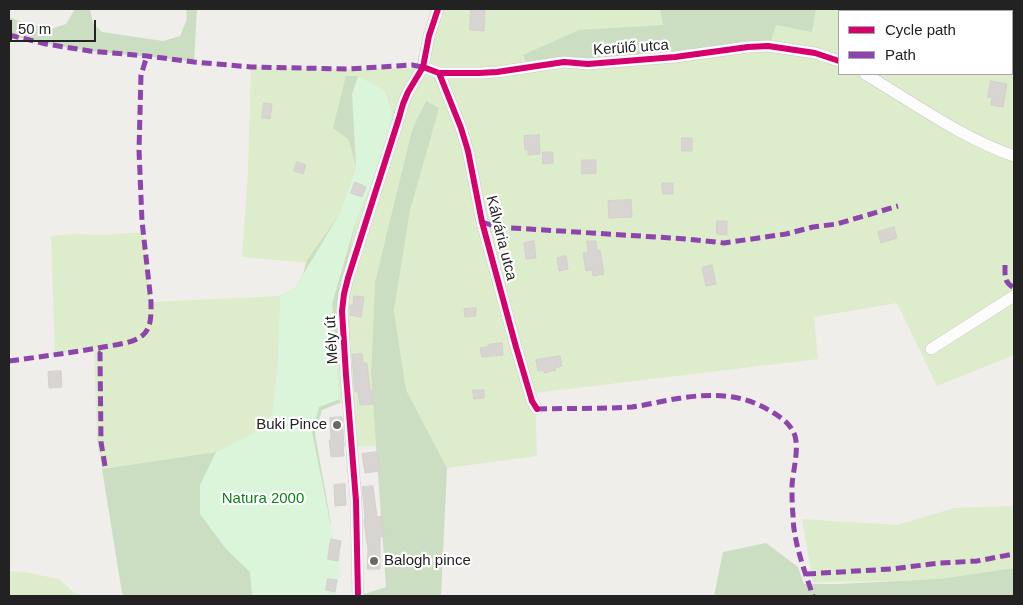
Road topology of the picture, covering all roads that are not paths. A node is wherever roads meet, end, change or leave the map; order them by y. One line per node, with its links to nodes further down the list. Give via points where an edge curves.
1 (438, 9): 3 (street, via 428,36)
2 (838, 61): 4 (street, Kerülő utca, via 815,53 768,46 588,64 564,62 497,72)
3 (423, 67): 4 (street, Kerülő utca); 10 (street, Mély út, via 403,104 344,294 342,311 356,500)
4 (439, 73): 9 (street, Kálvária utca, via 468,150 482,222 516,347)
5 (867, 75): 6 (street, via 952,128)
6 (1014, 156)
7 (1014, 296): 8 (street)
8 (931, 349)
9 (537, 409)
10 (358, 596)

